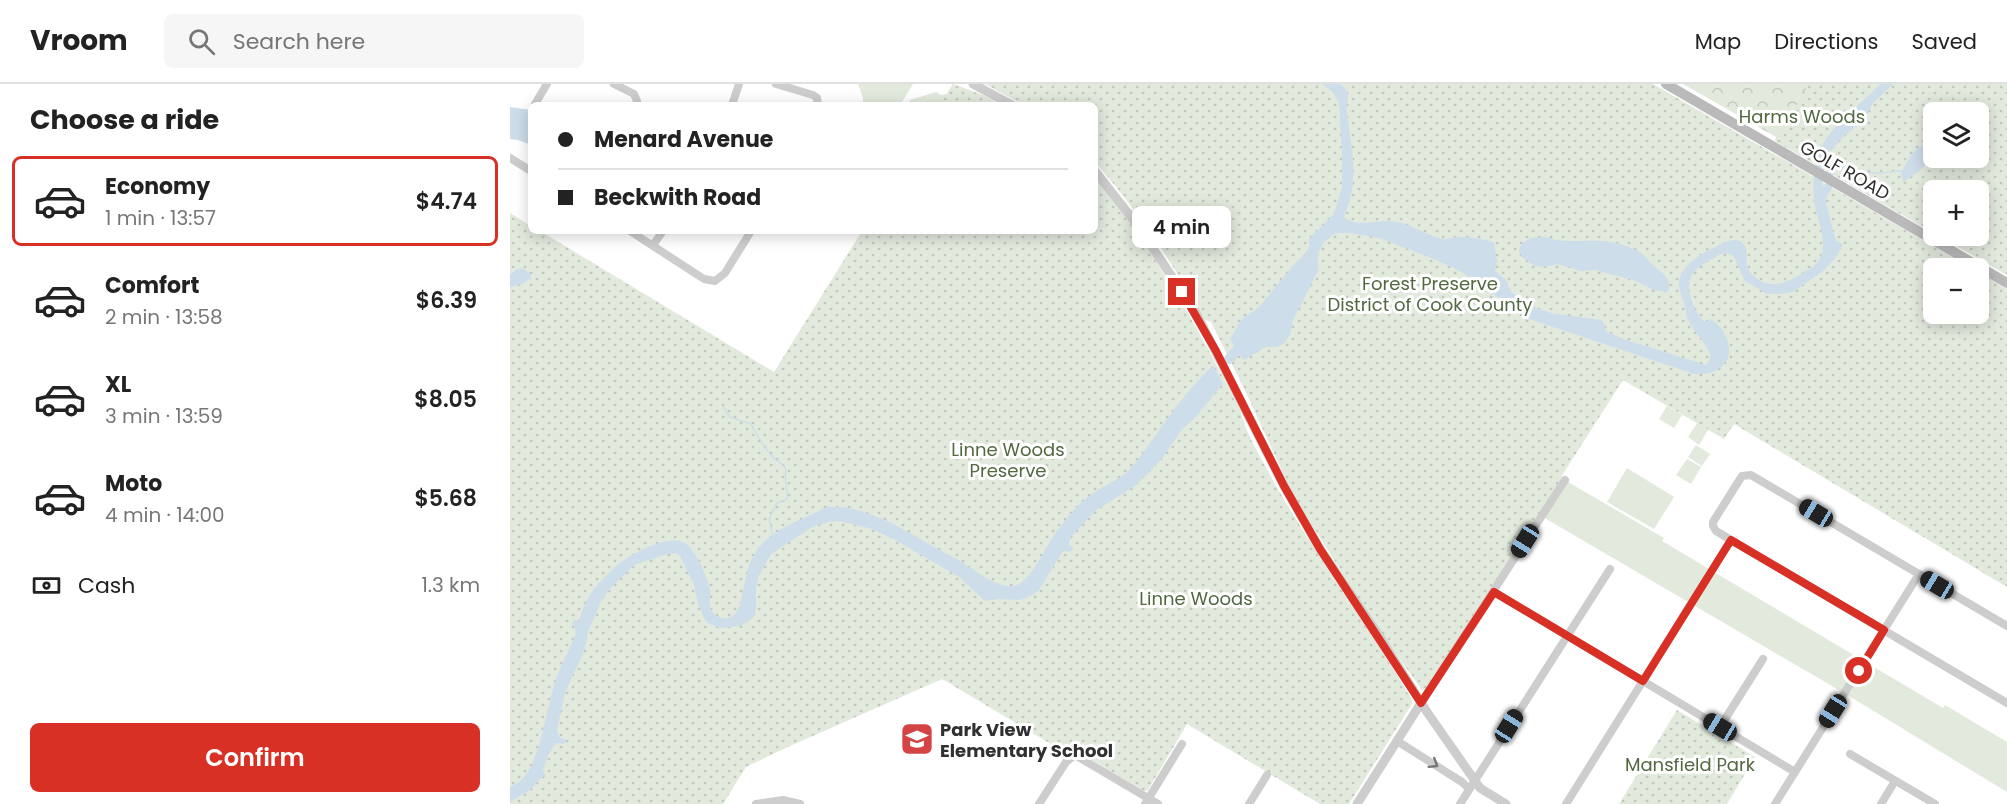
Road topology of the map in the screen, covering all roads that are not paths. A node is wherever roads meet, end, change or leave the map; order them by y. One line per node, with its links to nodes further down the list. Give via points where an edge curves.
1 (547, 84): 7 (street)
2 (614, 84): 8 (street, via 634,94)
3 (739, 84): 9 (street)
4 (780, 84): 10 (street, via 813,95)
5 (1666, 84): 19 (main road, GOLF ROAD)
6 (979, 85): 11 (street)
7 (536, 102)
8 (637, 102)
9 (733, 102)
10 (818, 102)
11 (1007, 102)
12 (510, 158): 13 (street)
13 (528, 169)
14 (1098, 175): 30 (street, via 1194,309 1320,549)
15 (635, 234): 18 (street)
16 (661, 234): 18 (street)
17 (749, 234): 18 (street, via 725,273 715,281 704,279)
18 (653, 245)
19 (2007, 283)
20 (1565, 480): 24 (street)
21 (1731, 540): 23 (street, via 1716,531 1713,522 1740,479 1747,475); 26 (street); 29 (street)
22 (1610, 568): 27 (street)
23 (1919, 574): 25 (street); 26 (street)
24 (1494, 592): 27 (street); 30 (street)
25 (2007, 626)
26 (1884, 630): 31 (street); 36 (street)
27 (1566, 636): 29 (street); 39 (street)
28 (1763, 658): 32 (street)
29 (1643, 681): 32 (street); 49 (street)
30 (1421, 703): 33 (street); 39 (street)
31 (2007, 704)
32 (1720, 727): 36 (street)
33 (1397, 741): 39 (street, one-way to 39); 46 (street)
34 (1182, 744): 40 (street)
35 (1850, 754): 38 (street)
36 (1796, 772): 50 (street)
37 (1267, 775): 45 (street)
38 (1895, 781): 51 (street); 52 (street)
39 (1472, 785): 47 (street); 48 (street)
40 (1146, 801): 43 (street, via 1079,756 1071,756); 44 (street)
41 (756, 804): 42 (street, via 783,800)
42 (800, 804)
43 (1039, 804)
44 (1158, 804)
45 (1249, 804)
46 (1357, 804)
47 (1460, 804)
48 (1506, 804)
49 (1566, 804)
50 (1775, 804)
51 (1881, 804)
52 (1935, 804)

